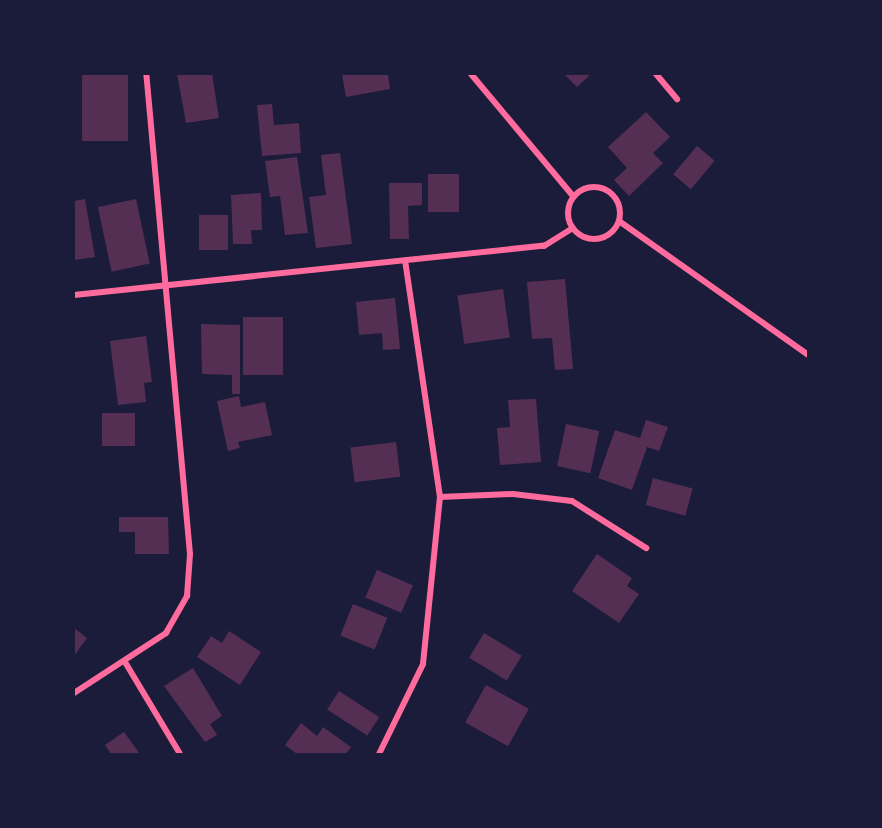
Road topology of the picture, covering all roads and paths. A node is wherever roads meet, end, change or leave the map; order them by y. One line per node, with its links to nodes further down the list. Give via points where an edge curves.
1 (146, 74): 9 (street)
2 (471, 74): 5 (street)
3 (656, 74): 4 (street)
4 (677, 99)
5 (574, 197): 6 (street, via 595,187 610,192 619,205); 7 (street, via 569,212)
6 (619, 221): 7 (street, via 602,238 586,237); 11 (street)
7 (573, 228): 8 (street, via 544,246)
8 (405, 261): 9 (street); 12 (street)
9 (164, 288): 10 (street); 14 (street, via 190,554 188,596 166,633)
10 (74, 295)
11 (808, 355)
12 (440, 497): 13 (street, via 513,494 572,501); 17 (street, via 423,664)
13 (646, 548)
14 (125, 662): 15 (street); 16 (street)
15 (74, 693)
16 (180, 754)
17 (379, 754)

